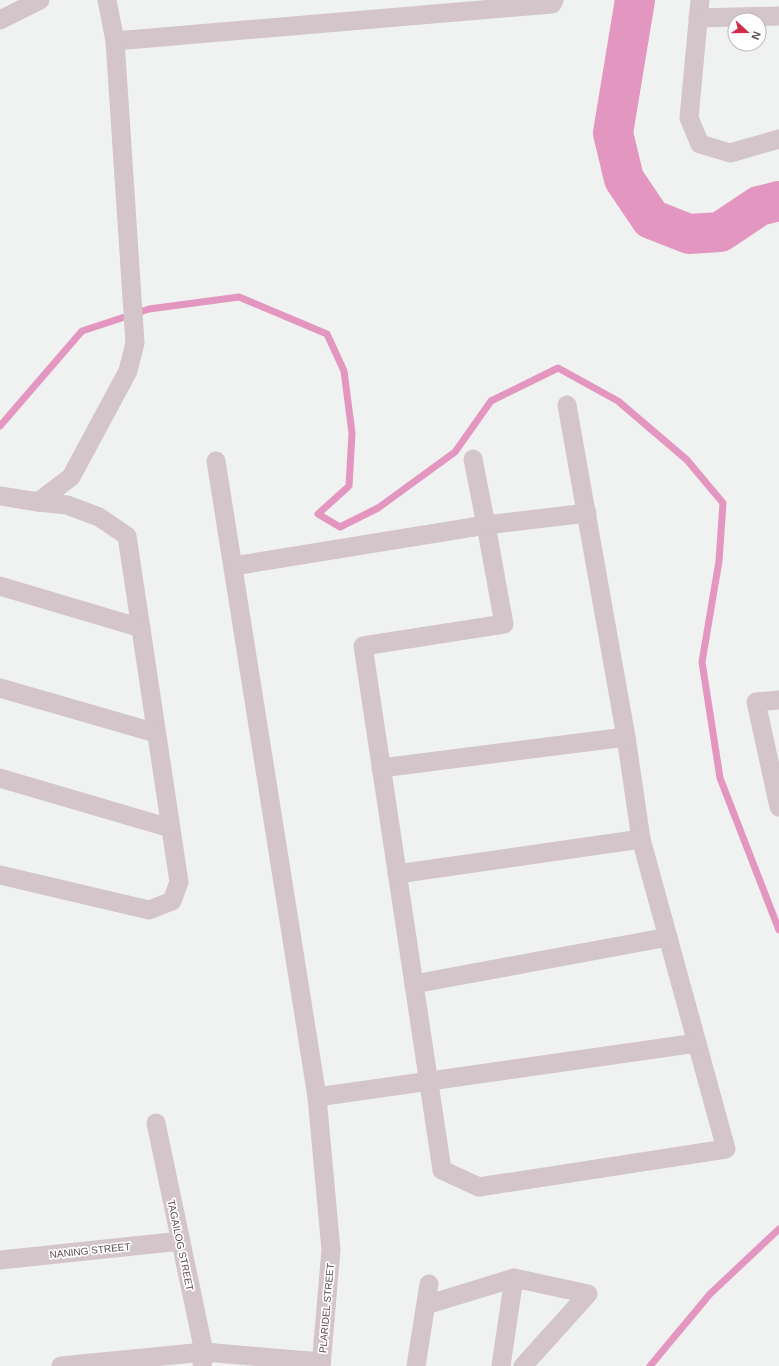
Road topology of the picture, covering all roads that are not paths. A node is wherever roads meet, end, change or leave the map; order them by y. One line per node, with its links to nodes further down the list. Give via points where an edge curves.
1 (40, 0): 6 (street)
2 (107, 0): 7 (street)
3 (554, 0): 7 (street, via 552,4)
4 (699, 9): 5 (street); 8 (street, via 689,118 700,144 730,153)
5 (779, 16)
6 (0, 20)
7 (115, 41): 13 (street, via 135,343 128,371 71,477)
8 (779, 139)
9 (567, 405): 14 (street)
10 (473, 459): 15 (street)
11 (216, 460): 16 (street, PLARIDEL STREET)
12 (0, 496): 13 (street)
13 (38, 502): 18 (street, via 67,505 99,517 127,536)
14 (587, 513): 15 (street); 22 (street)
15 (486, 525): 16 (street); 23 (street, via 504,624 363,646)
16 (234, 566): 34 (street, PLARIDEL STREET)
17 (0, 586): 18 (street)
18 (141, 628): 21 (street)
19 (0, 688): 21 (street)
20 (779, 700): 25 (street, via 756,702)
21 (156, 733): 26 (street)
22 (626, 737): 23 (street); 27 (street)
23 (381, 768): 28 (street)
24 (0, 778): 26 (street)
25 (778, 798)
26 (170, 828): 29 (street, via 179,882 172,901 149,910)
27 (641, 839): 28 (street); 30 (street)
28 (397, 874): 31 (street)
29 (0, 875)
30 (668, 937): 31 (street); 32 (street)
31 (414, 984): 33 (street)
32 (697, 1044): 33 (street); 33 (street, via 726,1149 479,1187 442,1170)
33 (428, 1081): 34 (street)
34 (317, 1098): 42 (street, PLARIDEL STREET, via 331,1250)
35 (156, 1123): 36 (street, TAGAILOG STREET)
36 (181, 1241): 37 (street, NANING STREET); 41 (street, TAGAILOG STREET)
37 (0, 1260)
38 (514, 1278): 40 (street); 46 (street); 47 (street, via 588,1294)
39 (428, 1284): 40 (street)
40 (426, 1305): 45 (street)
41 (203, 1359): 42 (street); 43 (street)
42 (321, 1364)
43 (90, 1365): 44 (street)
44 (61, 1366)
45 (416, 1366)
46 (501, 1366)
47 (523, 1366)

